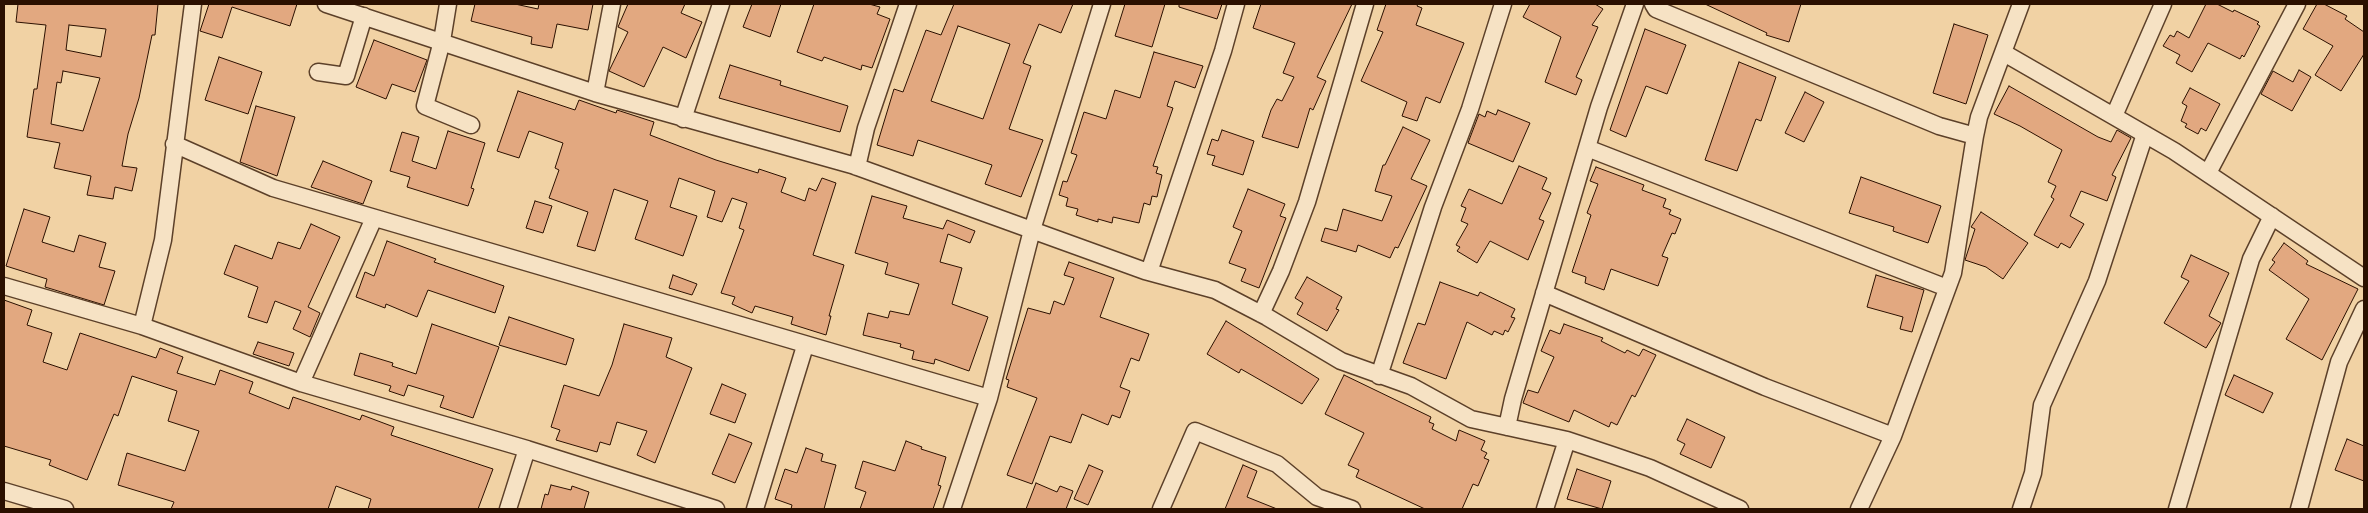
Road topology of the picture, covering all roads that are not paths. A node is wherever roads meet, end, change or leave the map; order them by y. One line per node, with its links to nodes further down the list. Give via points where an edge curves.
1 (193, 4): 26 (street)
2 (326, 4): 16 (street)
3 (448, 4): 17 (street)
4 (612, 4): 20 (street)
5 (721, 4): 22 (street)
6 (908, 4): 28 (street, via 866,128)
7 (1102, 4): 32 (street)
8 (1236, 4): 33 (street)
9 (1365, 4): 39 (street, via 1307,202)
10 (1503, 4): 42 (street)
11 (1635, 4): 27 (street)
12 (1653, 4): 25 (street, via 1656,9 1939,126)
13 (2021, 4): 18 (street)
14 (2163, 4): 21 (street)
15 (2297, 4): 29 (street)
16 (364, 16): 17 (street); 19 (street, via 346,76)
17 (442, 41): 20 (street); 23 (street, via 425,106)
18 (2004, 53): 21 (street); 25 (street)
19 (318, 72)
20 (595, 93): 22 (street)
21 (2114, 116): 24 (street)
22 (683, 119): 28 (street)
23 (471, 125)
24 (2145, 134): 29 (street); 61 (street, via 2097,282 2042,405 2033,473)
25 (1975, 136): 36 (street)
26 (174, 144): 31 (street, via 273,188); 40 (street, via 163,240)
27 (1587, 148): 36 (street); 37 (street)
28 (857, 167): 32 (street)
29 (2208, 173): 30 (street)
30 (2272, 216): 34 (street); 62 (street, via 2251,259)
31 (374, 218): 41 (street); 43 (street)
32 (1032, 230): 33 (street); 44 (street)
33 (1149, 272): 39 (street, via 1215,290)
34 (2364, 278)
35 (4, 286): 40 (street)
36 (1948, 288): 46 (street)
37 (1544, 293): 45 (street); 46 (street, via 1765,387)
38 (2364, 309): 63 (street, via 2339,362)
39 (1261, 314): 42 (street, via 1341,361)
40 (142, 326): 43 (street)
41 (805, 346): 44 (street); 54 (street)
42 (1379, 376): 45 (street, via 1411,386 1471,419)
43 (301, 383): 48 (street)
44 (988, 398): 55 (street)
45 (1507, 428): 47 (street)
46 (1893, 436): 60 (street)
47 (1567, 440): 58 (street); 59 (street, via 1650,468)
48 (527, 449): 52 (street); 53 (street)
49 (4, 491): 51 (street)
50 (1314, 503): 56 (street, via 1277,464 1195,431); 57 (street)
51 (65, 509)
52 (508, 509)
53 (716, 509)
54 (755, 509)
55 (952, 509)
56 (1161, 509)
57 (1352, 509)
58 (1545, 509)
59 (1740, 509)
60 (1859, 509)
61 (2021, 509)
62 (2177, 509)
63 (2299, 509)

